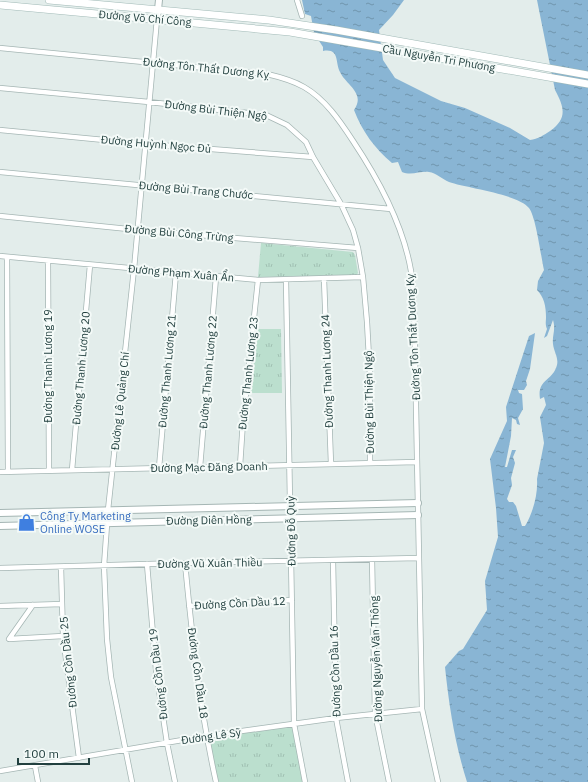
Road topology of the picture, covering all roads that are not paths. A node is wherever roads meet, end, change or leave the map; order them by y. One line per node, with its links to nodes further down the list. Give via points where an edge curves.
1 (49, 0): 5 (main road, Đường Võ Chí Công)
2 (159, 0): 5 (street)
3 (297, 0): 6 (street)
4 (0, 5): 7 (main road, Đường Võ Chí Công)
5 (158, 10): 7 (street); 8 (main road, Đường Võ Chí Công)
6 (302, 16)
7 (157, 19): 9 (main road, Đường Võ Chí Công); 11 (street, Đường Lê Quảng Chí)
8 (291, 23): 12 (main road, Cầu Nguyễn Tri Phương)
9 (290, 32): 13 (main road, Cầu Nguyễn Tri Phương)
10 (0, 48): 11 (street, Đường Tôn Thất Dương Kỵ)
11 (153, 62): 15 (street, Đường Lê Quảng Chí); 22 (street, Đường Tôn Thất Dương Kỵ, via 266,74 284,78 304,87 324,103 340,122 379,183)
12 (588, 75)
13 (588, 84)
14 (0, 88): 15 (street, Đường Bùi Thiện Ngộ)
15 (149, 102): 17 (street, Đường Lê Quảng Chí); 18 (street, Đường Bùi Thiện Ngộ, via 266,115 287,125 306,142)
16 (0, 130): 17 (street, Đường Huỳnh Ngọc Đủ)
17 (146, 144): 18 (street, Đường Huỳnh Ngọc Đủ); 20 (street, Đường Lê Quảng Chí)
18 (313, 157): 21 (street, Đường Bùi Thiện Ngộ)
19 (0, 172): 20 (street, Đường Bùi Trang Chước)
20 (142, 185): 21 (street, Đường Bùi Trang Chước); 24 (street, Đường Lê Quảng Chí)
21 (341, 204): 22 (street, Đường Bùi Trang Chước); 25 (street, Đường Bùi Thiện Ngộ)
22 (391, 209): 37 (street, Đường Tôn Thất Dương Kỵ, via 411,271)
23 (0, 216): 24 (street, Đường Bùi Công Trừng)
24 (138, 230): 25 (street, Đường Bùi Công Trừng); 30 (street, Đường Lê Quảng Chí)
25 (358, 248): 33 (street, Đường Bùi Thiện Ngộ)
26 (0, 256): 27 (street, Đường Phạm Xuân Ẩn)
27 (7, 257): 28 (street, Đường Phạm Xuân Ẩn); 48 (street)
28 (48, 261): 29 (street, Đường Phạm Xuân Ẩn); 46 (street, Đường Thanh Lương 19)
29 (90, 265): 30 (street, Đường Phạm Xuân Ẩn); 45 (street, Đường Thanh Lương 20)
30 (134, 269): 31 (street, Đường Phạm Xuân Ẩn); 43 (street, Đường Lê Quảng Chí)
31 (176, 273): 32 (street, Đường Phạm Xuân Ẩn); 44 (street, Đường Thanh Lương 21)
32 (216, 277): 35 (street, Đường Phạm Xuân Ẩn); 42 (street, Đường Thanh Lương 22)
33 (363, 277): 34 (street, Đường Phạm Xuân Ẩn); 38 (street, Đường Bùi Thiện Ngộ, via 370,376)
34 (324, 279): 36 (street, Đường Phạm Xuân Ẩn); 39 (street, Đường Thanh Lương 24)
35 (258, 280): 36 (street, Đường Phạm Xuân Ẩn); 41 (street, Đường Thanh Lương 23)
36 (286, 280): 40 (street, Đường Đỗ Quỳ)
37 (417, 462): 38 (street, Đường Mạc Đăng Doanh); 49 (street, Đường Tôn Thất Dương Kỵ)
38 (370, 463): 39 (street, Đường Mạc Đăng Doanh)
39 (331, 464): 40 (street, Đường Mạc Đăng Doanh)
40 (289, 465): 41 (street, Đường Mạc Đăng Doanh); 50 (street, Đường Đỗ Quỳ)
41 (240, 466): 42 (street, Đường Mạc Đăng Doanh)
42 (200, 467): 44 (street, Đường Mạc Đăng Doanh)
43 (113, 468): 44 (street, Đường Mạc Đăng Doanh); 45 (street, Đường Mạc Đăng Doanh); 51 (street, Đường Lê Quảng Chí)
44 (158, 468)
45 (72, 470): 46 (street, Đường Mạc Đăng Doanh)
46 (49, 471): 48 (street, Đường Mạc Đăng Doanh)
47 (0, 472): 48 (street, Đường Mạc Đăng Doanh)
48 (8, 472)
49 (418, 503): 50 (street, Đường Diên Hồng); 53 (street, Đường Tôn Thất Dương Kỵ)
50 (290, 506): 51 (street, Đường Diên Hồng); 54 (street, Đường Đỗ Quỳ)
51 (108, 510): 52 (street, Đường Diên Hồng); 55 (street, Đường Lê Quảng Chí)
52 (0, 513)
53 (418, 515): 54 (street, Đường Diên Hồng); 57 (street, Đường Tôn Thất Dương Kỵ)
54 (290, 518): 55 (street, Đường Diên Hồng); 60 (street, Đường Đỗ Quỳ)
55 (108, 523): 56 (street, Đường Diên Hồng); 63 (street, Đường Lê Quảng Chí)
56 (0, 526)
57 (419, 558): 58 (street, Đường Vũ Xuân Thiều); 72 (street, Đường Tôn Thất Dương Kỵ)
58 (372, 559): 59 (street, Đường Vũ Xuân Thiều); 73 (street, Đường Nguyễn Văn Thông)
59 (333, 560): 60 (street, Đường Vũ Xuân Thiều); 74 (street, Đường Cồn Dầu 16)
60 (291, 561): 61 (street, Đường Vũ Xuân Thiều); 66 (street, Đường Đỗ Quỳ)
61 (185, 563): 62 (street, Đường Vũ Xuân Thiều); 70 (street, Đường Cồn Dầu 18)
62 (147, 564): 63 (street, Đường Vũ Xuân Thiều); 77 (street, Đường Cồn Dầu 19, via 156,670)
63 (104, 566): 64 (street, Đường Vũ Xuân Thiều); 78 (street, Đường Lê Quảng Chí, via 111,677)
64 (61, 567): 65 (street, Đường Vũ Xuân Thiều); 67 (street, Đường Cồn Dầu 25)
65 (0, 568)
66 (292, 600): 70 (street, Đường Cồn Dầu 12); 75 (street, Đường Đỗ Quỳ)
67 (62, 604): 68 (street); 71 (street, Đường Cồn Dầu 25)
68 (33, 605): 69 (street); 71 (street, via 9,639)
69 (0, 606)
70 (189, 606): 76 (street, Đường Cồn Dầu 18)
71 (63, 636): 79 (street, Đường Cồn Dầu 25)
72 (422, 709): 73 (street, Đường Lê Sỹ); 89 (street, Đường Tôn Thất Dương Kỵ)
73 (376, 713): 74 (street, Đường Lê Sỹ); 88 (street, Đường Nguyễn Văn Thông)
74 (336, 718): 75 (street, Đường Lê Sỹ); 87 (street, Đường Cồn Dầu 16)
75 (294, 724): 76 (street, Đường Lê Sỹ); 86 (street, Đường Đỗ Quỳ)
76 (206, 736): 77 (street, Đường Lê Sỹ); 85 (street, Đường Cồn Dầu 18)
77 (167, 743): 78 (street, Đường Lê Sỹ); 84 (street, Đường Cồn Dầu 19)
78 (125, 749): 79 (street, Đường Lê Sỹ); 83 (street, Đường Lê Quảng Chí)
79 (79, 758): 80 (street, Đường Lê Sỹ)
80 (35, 766): 81 (street, Đường Lê Sỹ); 82 (street)
81 (0, 771)
82 (38, 782)
83 (132, 782)
84 (175, 782)
85 (216, 782)
86 (305, 782)
87 (348, 782)
88 (389, 782)
89 (438, 782)

